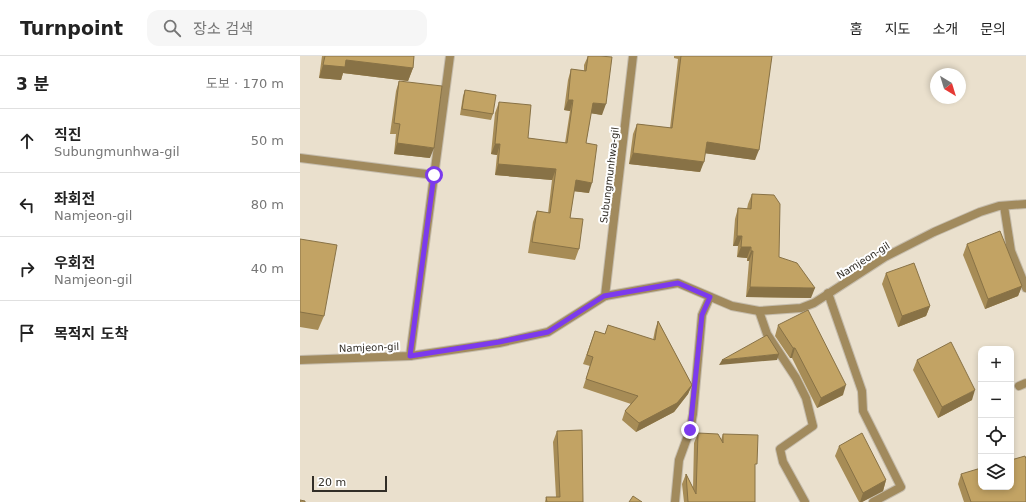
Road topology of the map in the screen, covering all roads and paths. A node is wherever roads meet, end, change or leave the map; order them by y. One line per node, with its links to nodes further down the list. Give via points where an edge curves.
1 (450, 56): 4 (street)
2 (633, 56): 9 (street, Subungmunhwa-gil)
3 (300, 158): 4 (street)
4 (434, 175): 12 (street)
5 (1026, 204): 6 (street, Namjeon-gil)
6 (1004, 206): 7 (street, via 1010,251); 8 (street, Namjeon-gil, via 980,212 885,257)
7 (1026, 288)
8 (828, 293): 11 (street, Namjeon-gil, via 801,308); 16 (street, via 862,391 863,411 901,487)
9 (604, 296): 10 (street, Namjeon-gil, via 678,283); 12 (street, Namjeon-gil, via 548,332)
10 (710, 297): 11 (street, Namjeon-gil, via 732,306); 14 (street, via 702,315 690,430 679,460)
11 (759, 311): 15 (street, via 767,334 806,398 813,426 780,450 783,462)
12 (410, 356): 13 (street, Namjeon-gil)
13 (300, 360)
14 (675, 502)
15 (805, 502)
16 (873, 502)

